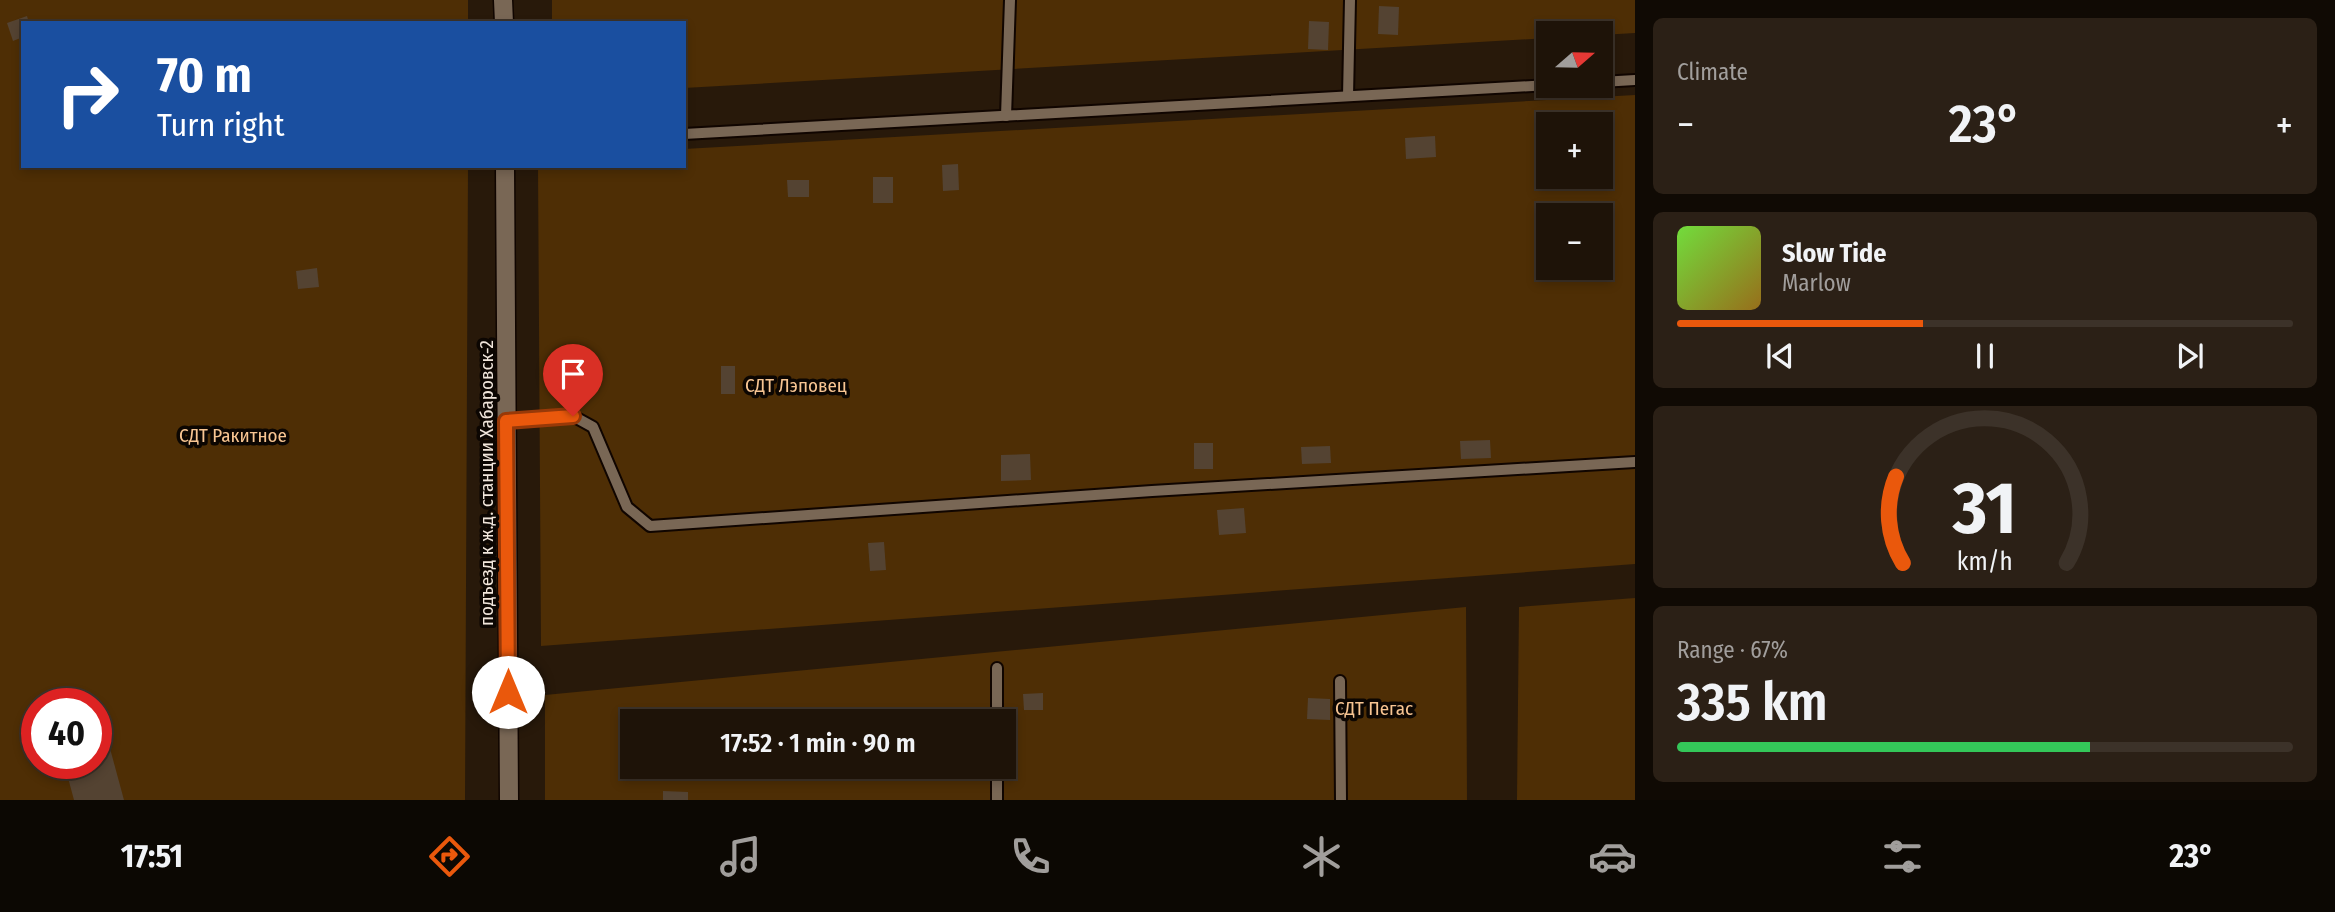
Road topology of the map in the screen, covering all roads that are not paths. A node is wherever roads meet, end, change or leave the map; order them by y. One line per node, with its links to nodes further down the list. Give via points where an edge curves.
1 (503, 0): 4 (street)
2 (1010, 0): 9 (lane)
3 (1350, 0): 8 (lane)
4 (504, 21)
5 (1635, 80): 6 (lane)
6 (1614, 81)
7 (1536, 86): 8 (lane)
8 (1348, 96): 9 (lane)
9 (1006, 116): 10 (lane)
10 (686, 134)
11 (505, 168): 12 (street, подъезд к ж.д. станции Хабаровск-2)
12 (506, 421): 13 (lane, via 573,416 593,427 627,508 650,526); 18 (street, подъезд к ж.д. станции Хабаровск-2)
13 (1635, 462)
14 (997, 668): 16 (lane)
15 (1340, 681): 20 (lane)
16 (997, 709)
17 (997, 779): 19 (lane)
18 (509, 800)
19 (997, 800)
20 (1341, 800)

